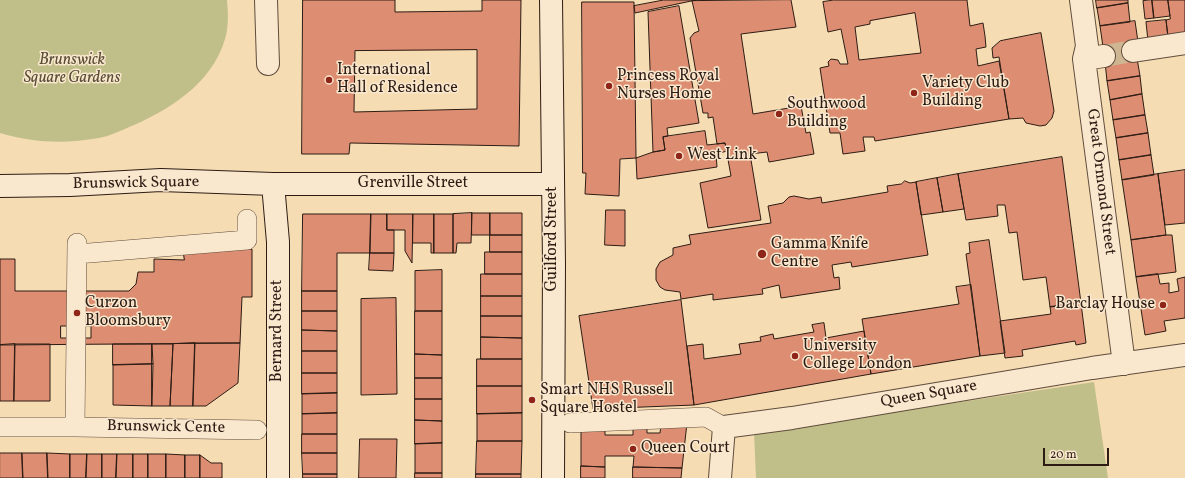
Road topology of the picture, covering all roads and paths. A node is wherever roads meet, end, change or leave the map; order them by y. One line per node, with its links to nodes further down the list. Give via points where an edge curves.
1 (266, 0): 6 (main road)
2 (551, 0): 8 (main road, Guilford Street)
3 (1081, 0): 12 (main road, Great Ormond Street, via 1087,46 1094,57)
4 (1185, 43): 5 (main road)
5 (1133, 51)
6 (268, 64)
7 (273, 184): 8 (main road, Grenville Street); 9 (main road, Brunswick Square, via 161,180 70,186); 18 (main road, Bernard Street, via 278,242)
8 (554, 184): 19 (main road, Guilford Street)
9 (0, 186)
10 (248, 219): 15 (street, via 247,240 77,248)
11 (1185, 355): 12 (main road, Queen Square)
12 (1124, 364): 16 (main road, Queen Square)
13 (570, 423): 16 (street, via 706,417)
14 (0, 427): 15 (street, Brunswick Cente)
15 (75, 427): 17 (street, Brunswick Cente)
16 (724, 427): 20 (main road)
17 (257, 430)
18 (278, 478)
19 (553, 478)
20 (720, 478)

